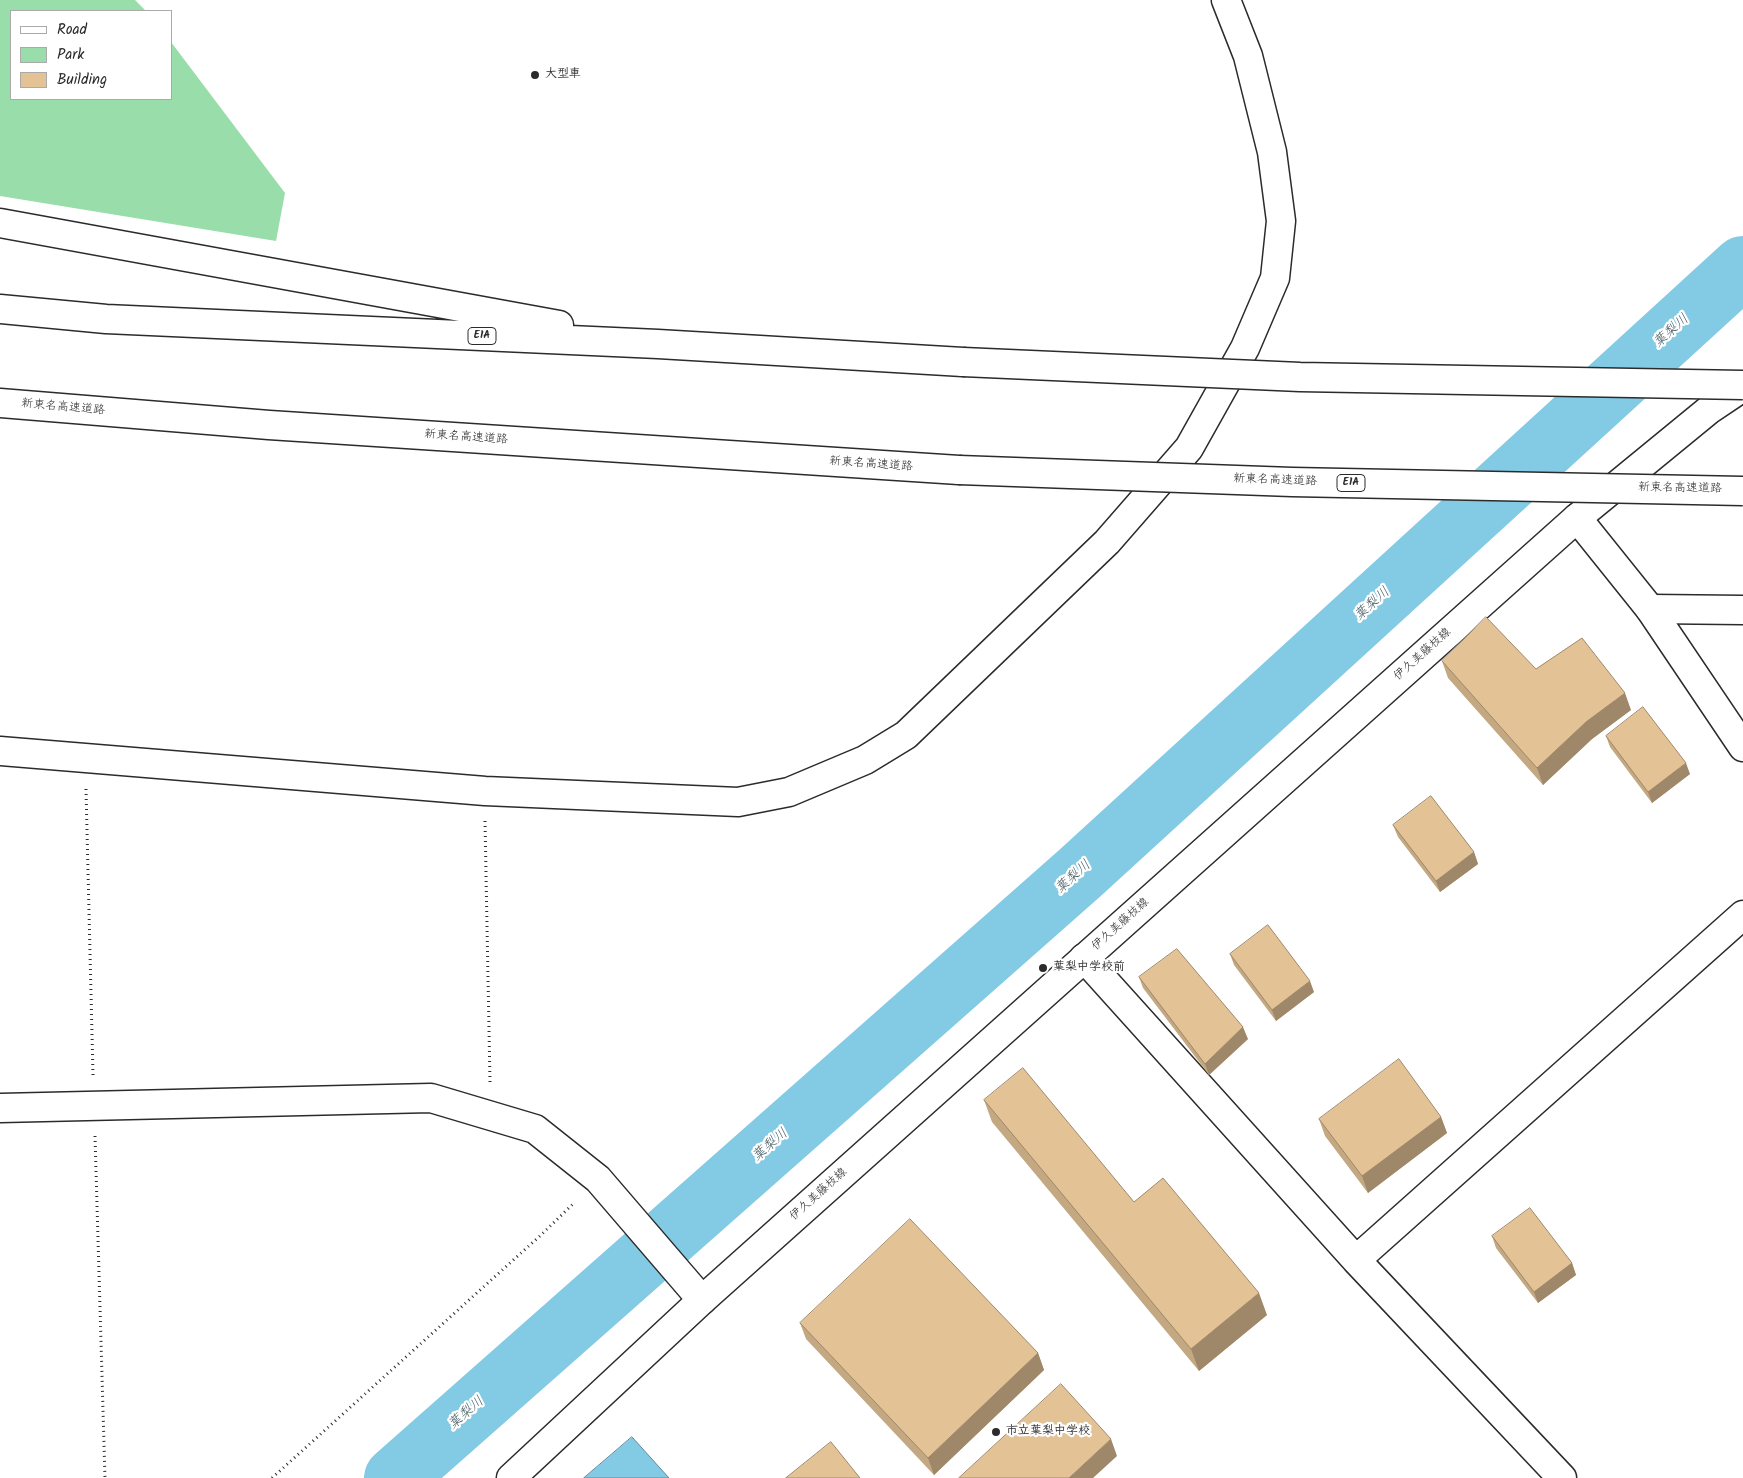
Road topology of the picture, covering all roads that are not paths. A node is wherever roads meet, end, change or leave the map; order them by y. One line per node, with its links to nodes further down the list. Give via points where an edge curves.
1 (1226, 0): 12 (main road, via 1248,56 1272,152 1281,221 1275,278 1245,348 1189,448 1107,542 906,735 865,760 789,792 738,802 485,791)
2 (0, 223): 4 (main road)
3 (0, 309): 4 (main road, E1A, via 106,319)
4 (658, 344): 5 (main road, E1A, bridge, via 1300,377)
5 (1743, 386): 8 (main road, 伊久美藤枝線)
6 (0, 403): 7 (main road, 新東名高速道路 / E1A, bridge, via 268,426 959,470 1292,482)
7 (1743, 491)
8 (1576, 518): 9 (main road); 14 (main road, 伊久美藤枝線)
9 (1650, 609): 10 (main road); 11 (main road)
10 (1743, 610)
11 (1743, 747)
12 (0, 751)
13 (1743, 915): 16 (main road)
14 (1084, 958): 16 (main road); 17 (main road, 伊久美藤枝線)
15 (0, 1108): 17 (main road, via 431,1098 535,1129 598,1179)
16 (1356, 1260): 19 (main road)
17 (702, 1300): 18 (main road, 伊久美藤枝線)
18 (511, 1478)
19 (1562, 1478)

